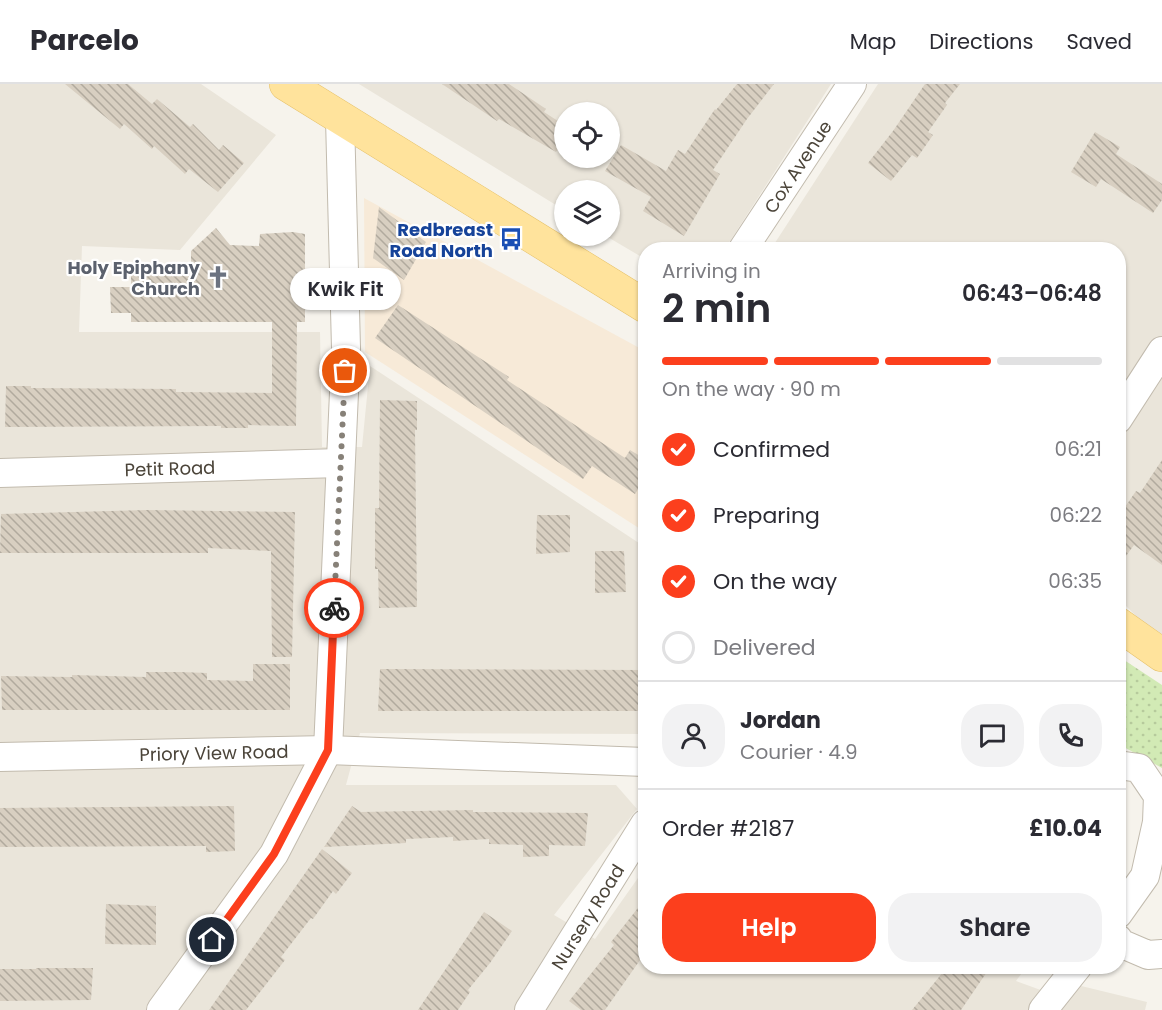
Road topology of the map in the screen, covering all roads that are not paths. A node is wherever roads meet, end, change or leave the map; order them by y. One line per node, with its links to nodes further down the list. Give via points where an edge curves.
1 (286, 84): 4 (main road)
2 (295, 84): 4 (main road)
3 (852, 84): 5 (street, Cox Avenue)
4 (340, 119): 6 (main road); 9 (street, via 346,348)
5 (748, 242)
6 (638, 302)
7 (1162, 351): 8 (street)
8 (1126, 407)
9 (340, 463): 10 (street, Petit Road); 13 (street)
10 (0, 473)
11 (1126, 630): 12 (main road)
12 (1162, 655)
13 (328, 750): 14 (street, Priory View Road); 15 (street, Priory View Road); 22 (street, via 274,854)
14 (0, 757)
15 (638, 762)
16 (1126, 766): 18 (street, via 1139,768 1158,796 1157,822 1145,876)
17 (638, 835): 23 (street, Nursery Road)
18 (1126, 903)
19 (1126, 946): 20 (street, via 1148,955)
20 (1162, 954)
21 (1072, 974): 24 (street)
22 (162, 1010)
23 (529, 1010)
24 (1043, 1010)

